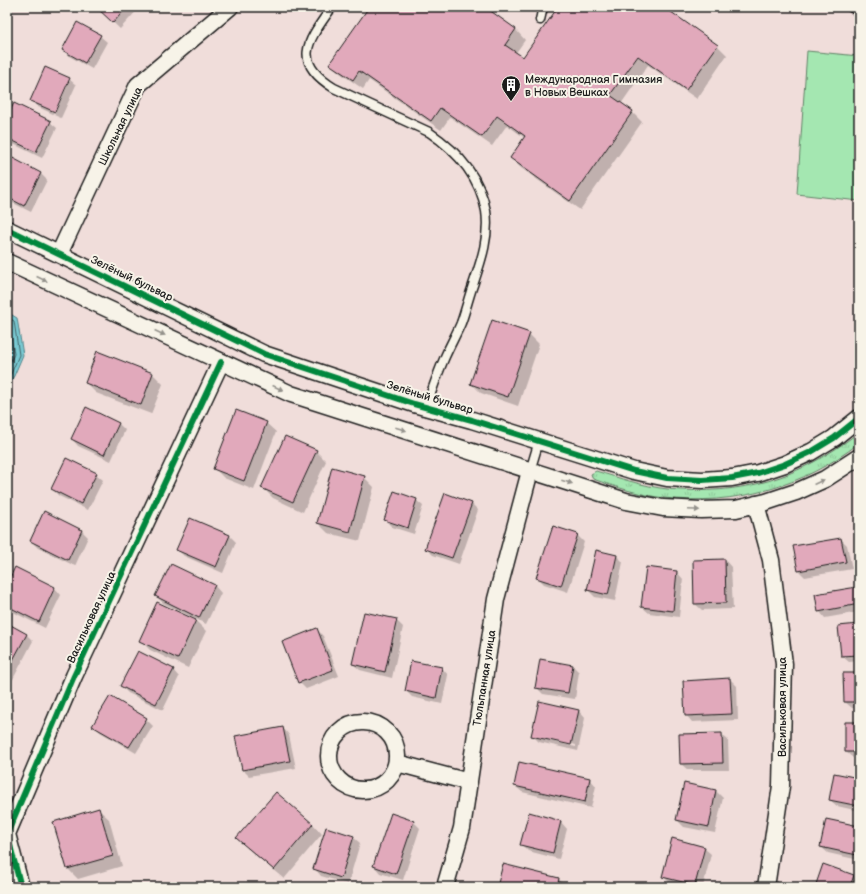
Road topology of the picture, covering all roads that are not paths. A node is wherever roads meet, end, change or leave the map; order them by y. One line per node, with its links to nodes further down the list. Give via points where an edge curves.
1 (230, 7): 8 (street, Школьная улица, via 138,85)
2 (332, 7): 11 (lane, via 308,44 310,66 324,82 334,88 442,140 467,166 480,191 486,212 484,252 460,324)
3 (543, 7): 6 (lane)
4 (851, 7): 5 (lane)
5 (859, 12)
6 (540, 20)
7 (7, 228): 8 (street, Зелёный бульвар)
8 (59, 254): 11 (street, Зелёный бульвар, via 264,354)
9 (7, 262): 10 (street, one-way to 10)
10 (221, 362): 15 (street, one-way to 15, via 291,394); 19 (street, Васильковая улица, via 74,676 7,834)
11 (426, 407): 13 (street, Зелёный бульвар)
12 (859, 418): 13 (street, Зелёный бульвар, via 811,452 758,473 732,478 667,478 634,471)
13 (539, 441): 15 (lane)
14 (859, 457): 16 (street, one-way to 14, via 796,492 825,479)
15 (530, 471): 16 (street, one-way to 16, via 626,501 663,508 736,509); 18 (street, Тюльпанная улица, via 496,599)
16 (756, 504): 21 (street, Васильковая улица, via 771,560 784,664 781,786)
17 (397, 763): 17 (street, via 386,782 366,790 355,789 337,777 331,768 329,757 336,735 355,723 366,722 378,725 394,741); 18 (street)
18 (469, 782): 20 (street, Тюльпанная улица, via 462,828)
19 (21, 887)
20 (445, 887)
21 (766, 887)

